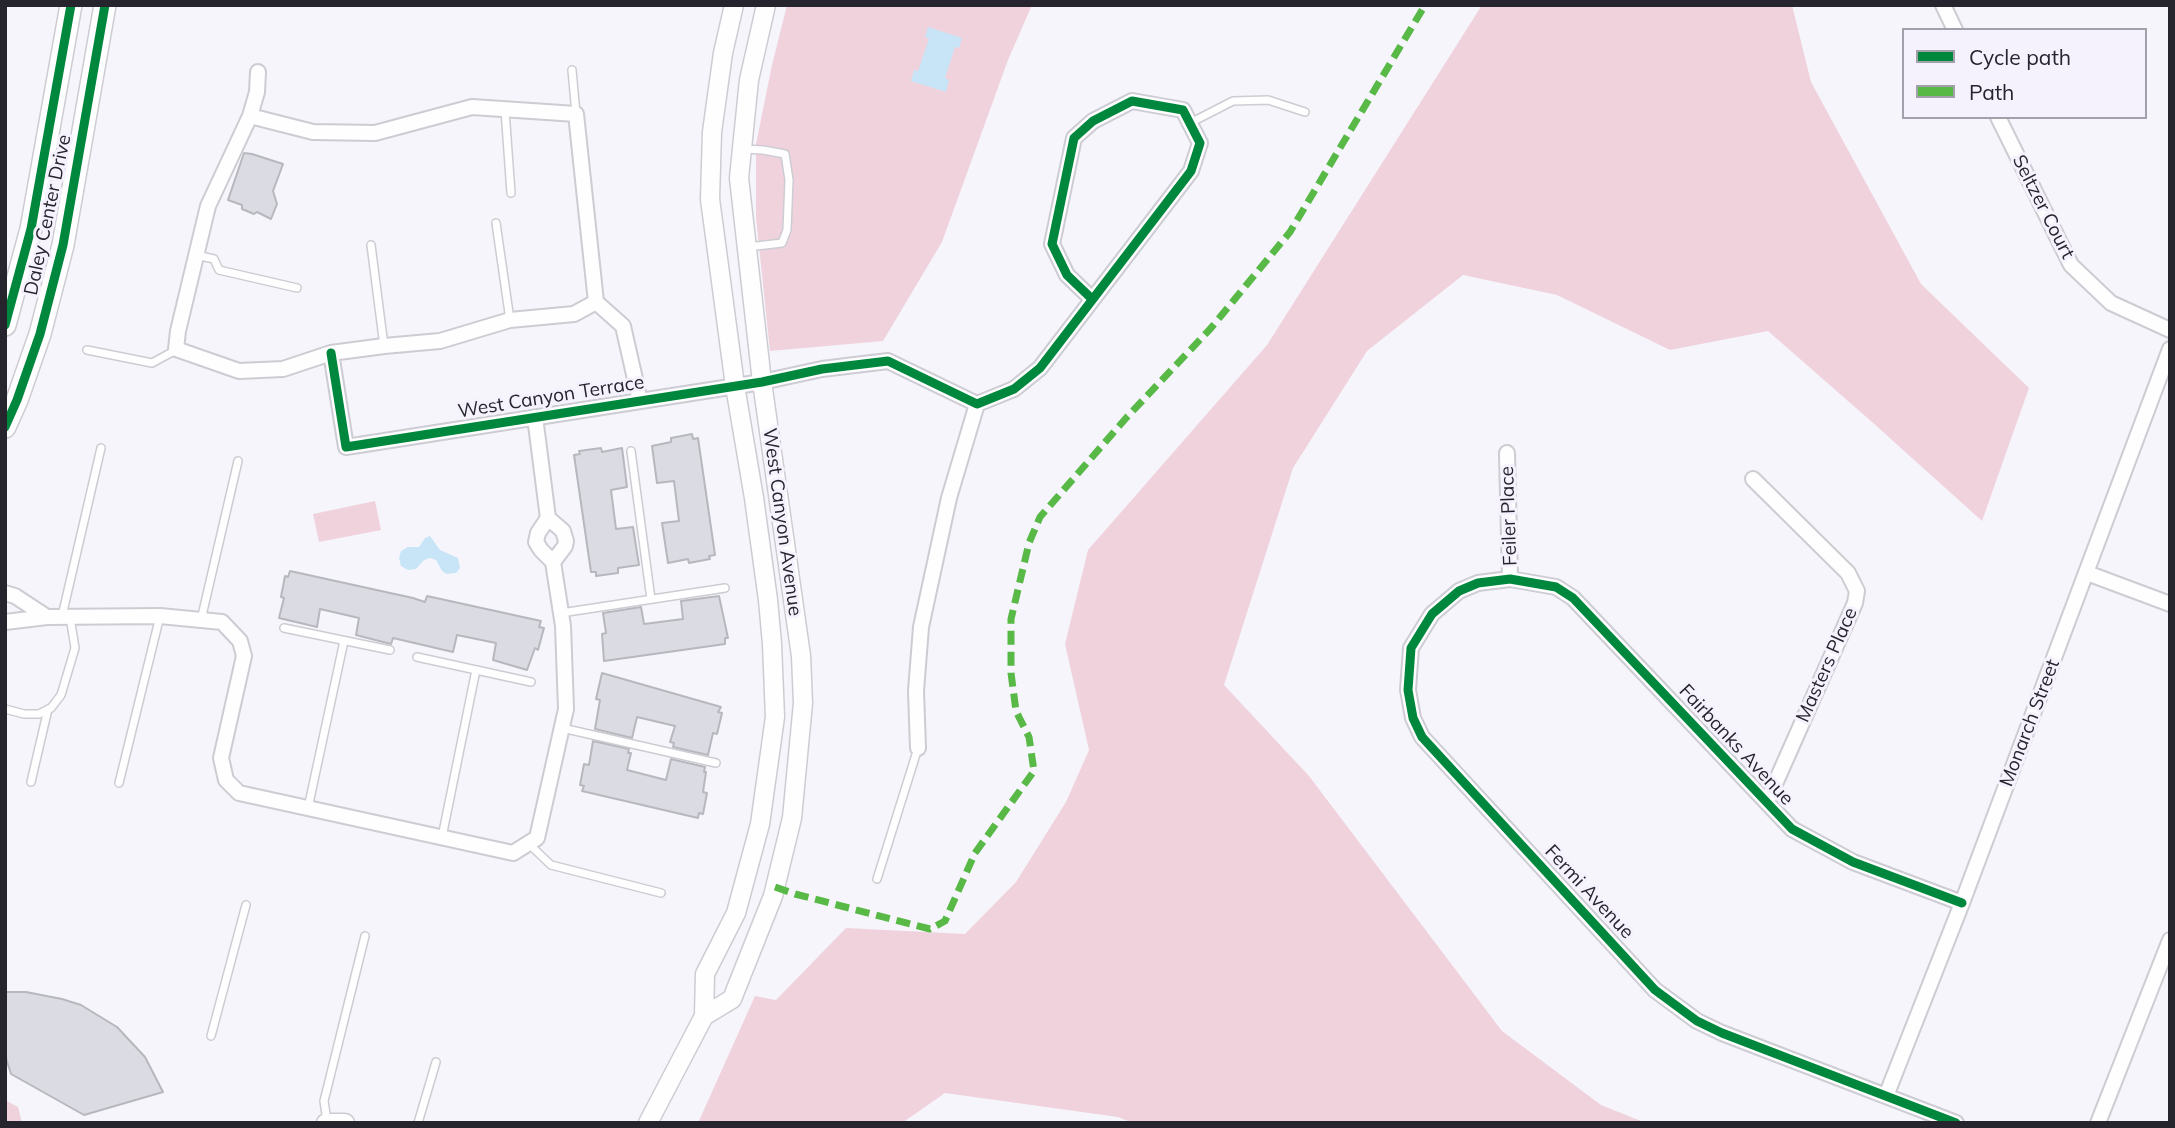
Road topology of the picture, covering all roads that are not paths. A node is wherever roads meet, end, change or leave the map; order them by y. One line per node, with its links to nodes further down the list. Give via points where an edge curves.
1 (71, 5): 25 (main road, Daley Center Drive, via 32,229)
2 (105, 5): 37 (main road, Daley Center Drive, via 63,244 40,334)
3 (734, 5): 33 (street, West Canyon Avenue, via 712,132 710,199)
4 (766, 5): 15 (street, West Canyon Avenue, via 749,80)
5 (1943, 5): 6 (street)
6 (1954, 28)
7 (572, 70): 11 (lane)
8 (258, 72): 12 (street)
9 (505, 109): 11 (street); 12 (street, via 472,107 375,133 313,132); 16 (lane)
10 (1305, 112): 14 (lane, via 1268,100 1233,101)
11 (576, 114): 23 (street)
12 (250, 116): 20 (street, via 208,206)
13 (1999, 119): 26 (street, Seltzer Court, via 2071,265 2112,303)
14 (1190, 123): 22 (street, via 1200,143 1191,171); 22 (street, via 1183,110 1132,101 1093,121 1074,138 1052,244 1067,275)
15 (742, 149): 19 (street, West Canyon Avenue, via 739,178); 19 (lane, via 785,154 789,180 787,230 782,243)
16 (511, 193)
17 (496, 223): 24 (lane)
18 (371, 245): 27 (lane)
19 (747, 247): 32 (street, West Canyon Avenue)
20 (196, 255): 21 (lane, via 214,259 219,270); 29 (street)
21 (297, 288)
22 (1092, 299): 35 (street, via 1040,368 1014,389)
23 (596, 302): 24 (street, via 574,314); 34 (street, via 623,326)
24 (510, 320): 27 (street, via 440,341)
25 (5, 325)
26 (2170, 330)
27 (384, 345): 31 (street)
28 (87, 349): 29 (lane, via 152,363)
29 (177, 349): 31 (street, via 239,371 283,369)
30 (2170, 349): 45 (street, Monarch Street)
31 (331, 354): 36 (street, West Canyon Terrace, via 346,447)
32 (762, 382): 33 (street, West Canyon Terrace); 35 (street, West Canyon Terrace, via 888,361); 79 (street, West Canyon Avenue, via 802,656 803,703 792,818 773,896 733,999)
33 (735, 386): 34 (street, West Canyon Terrace); 79 (street, West Canyon Avenue, via 768,600 775,717 760,824 736,913 705,974)
34 (640, 401): 36 (street, West Canyon Terrace)
35 (976, 404): 65 (street, via 949,498 921,627)
36 (535, 417): 43 (street)
37 (5, 427)
38 (101, 448): 53 (lane)
39 (631, 451): 49 (lane)
40 (1507, 453): 46 (street, Feiler Place)
41 (238, 461): 54 (lane)
42 (1753, 479): 69 (street, Masters Place, via 1847,573 1857,591 1856,603)
43 (548, 518): 44 (street, via 536,542); 44 (street, via 563,531 566,541)
44 (553, 562): 51 (street)
45 (2087, 573): 50 (street); 75 (street, Monarch Street)
46 (1510, 579): 69 (street, Fairbanks Avenue, via 1556,587 1573,598); 82 (street, Fermi Avenue, via 1459,591 1432,614 1411,648 1408,690 1422,737 1655,990 1722,1034)
47 (725, 588): 49 (lane)
48 (5, 593): 53 (street)
49 (651, 599): 51 (lane)
50 (2170, 604)
51 (561, 613): 64 (street, via 566,709)
52 (160, 616): 53 (street); 54 (street); 68 (lane)
53 (60, 617): 55 (street); 63 (lane, via 75,648 61,695)
54 (201, 620): 70 (street, via 222,622 240,641 244,656 221,758 226,780 239,793)
55 (5, 622)
56 (284, 628): 57 (lane)
57 (344, 641): 58 (lane); 70 (lane)
58 (390, 650)
59 (417, 657): 60 (lane)
60 (476, 670): 61 (lane); 71 (lane)
61 (531, 682)
62 (5, 709): 63 (lane, via 31,715)
63 (48, 709): 67 (lane)
64 (562, 728): 66 (lane); 72 (street, via 537,838)
65 (918, 748): 73 (lane)
66 (716, 763)
67 (31, 782)
68 (119, 783)
69 (1767, 802): 75 (street, Fairbanks Avenue, via 1792,829 1853,862)
70 (308, 808): 71 (street)
71 (442, 837): 72 (street, via 513,853)
72 (529, 843): 74 (lane, via 551,865)
73 (877, 879)
74 (661, 893)
75 (1962, 903): 82 (street, Monarch Street)
76 (246, 905): 80 (lane)
77 (365, 936): 83 (lane, via 324,1101)
78 (2170, 940): 88 (street)
79 (704, 1017): 86 (street, West Canyon Avenue)
80 (211, 1036)
81 (436, 1062): 85 (lane)
82 (1886, 1096): 87 (street, Fermi Avenue)
83 (327, 1122): 84 (street)
84 (345, 1123)
85 (418, 1123)
86 (648, 1123)
87 (1956, 1123)
88 (2098, 1123)

